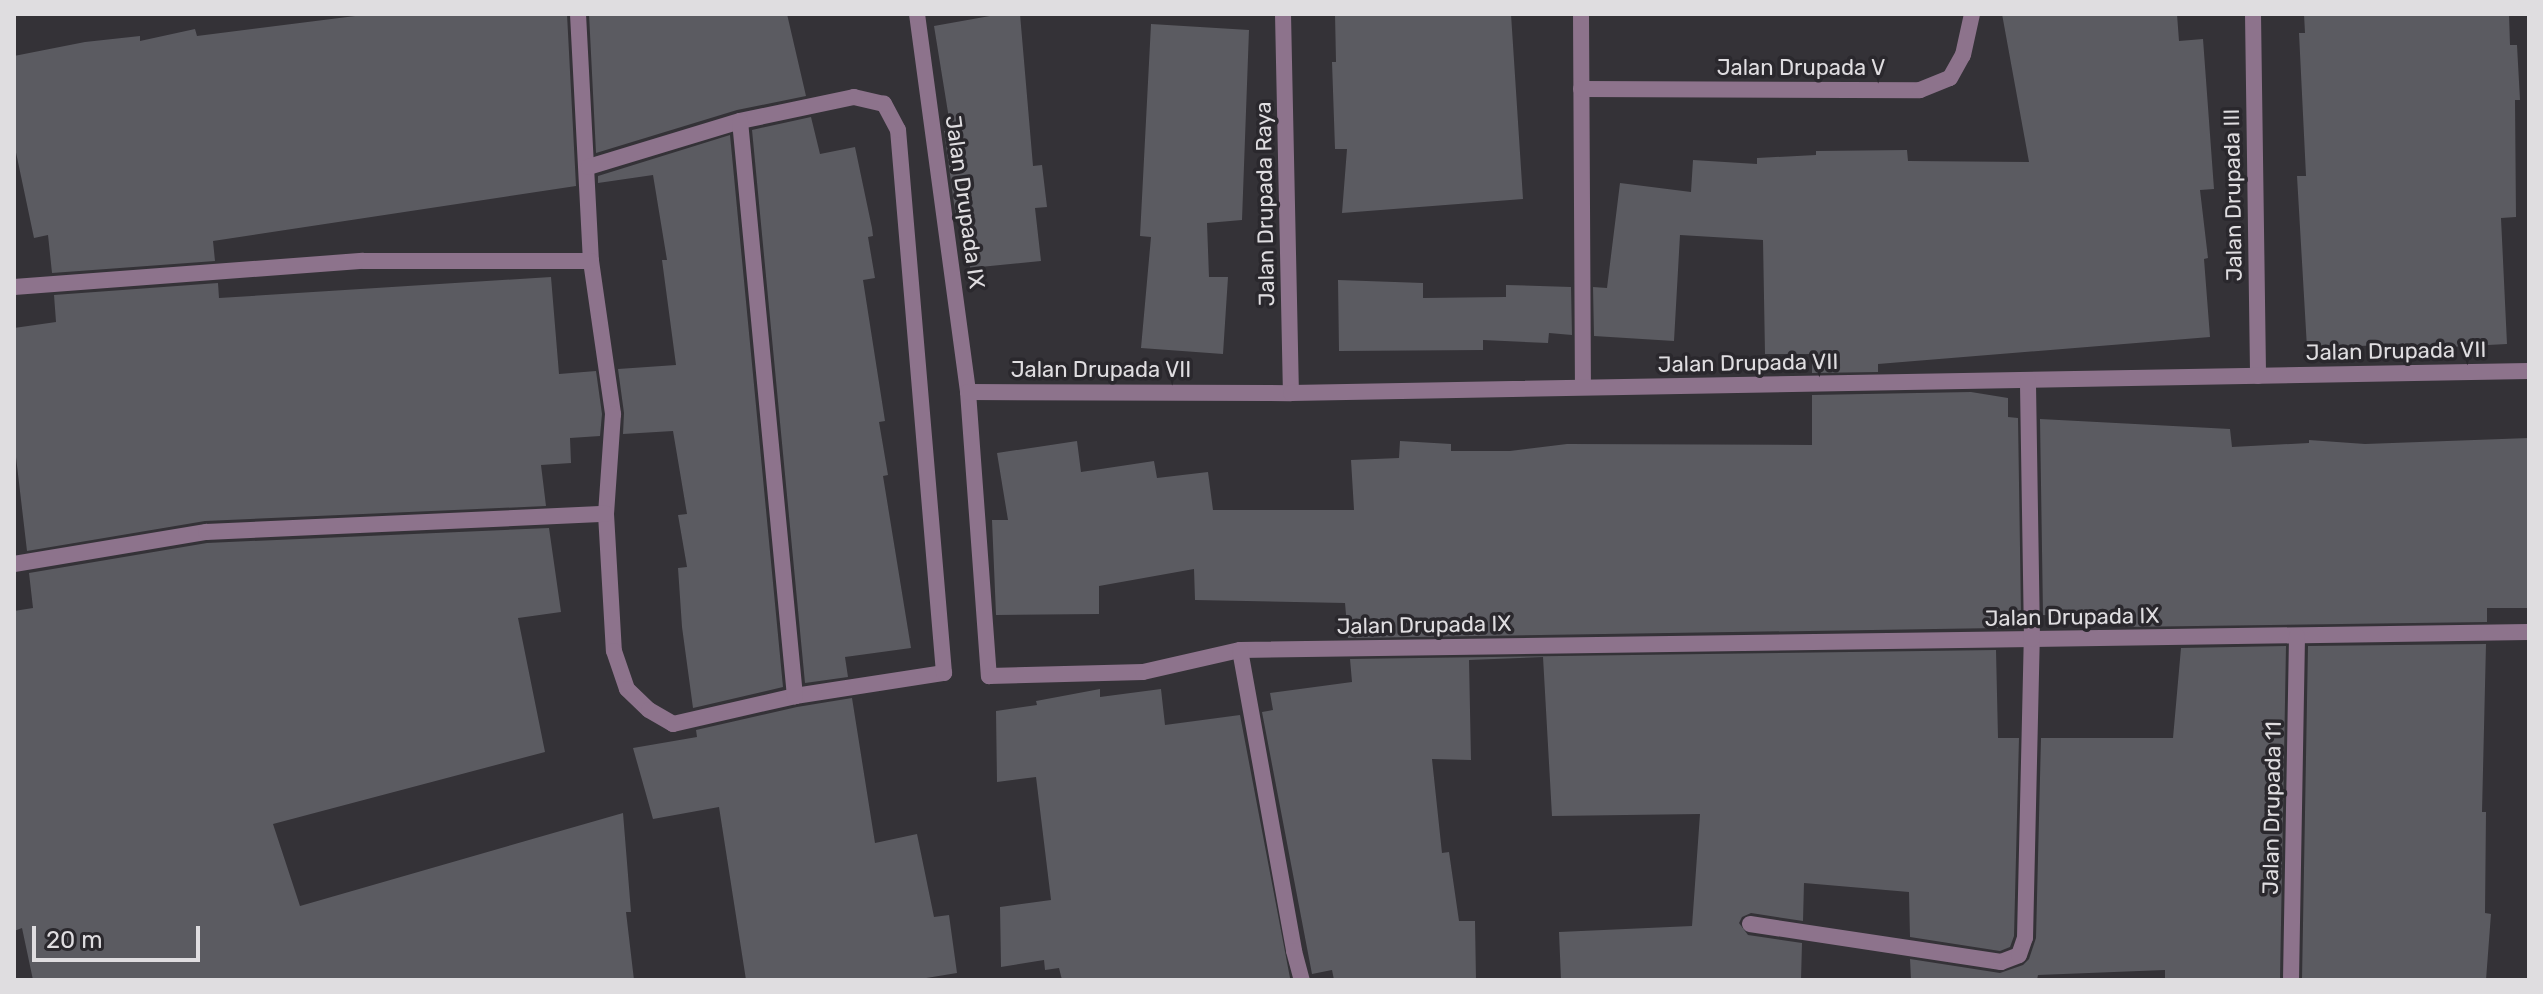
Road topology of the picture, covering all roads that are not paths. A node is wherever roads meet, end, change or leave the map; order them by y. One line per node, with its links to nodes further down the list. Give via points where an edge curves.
1 (578, 14): 9 (street)
2 (917, 14): 16 (street, Jalan Drupada IX)
3 (1283, 14): 17 (street, Jalan Drupada Raya)
4 (1581, 14): 7 (street)
5 (1972, 14): 7 (street, Jalan Drupada V, via 1963,55 1950,78 1920,90)
6 (2253, 14): 13 (street, Jalan Drupada III)
7 (1581, 89): 15 (street)
8 (740, 121): 9 (street); 24 (street); 24 (street, via 854,97 884,104 898,130 944,673)
9 (589, 167): 10 (street)
10 (591, 261): 11 (street, via 363,261); 18 (street, via 613,414)
11 (14, 287)
12 (2529, 371): 13 (street, Jalan Drupada VII)
13 (2258, 376): 14 (street, Jalan Drupada VII)
14 (2028, 380): 15 (street, Jalan Drupada VII); 22 (street)
15 (1583, 387): 17 (street, Jalan Drupada VII)
16 (968, 392): 17 (street, Jalan Drupada VII); 23 (street, Jalan Drupada IX, via 989,676 1143,672)
17 (1291, 393)
18 (606, 514): 19 (street, via 206,532); 24 (street, via 614,651 627,689 673,724)
19 (14, 564)
20 (2529, 632): 21 (street, Jalan Drupada IX)
21 (2297, 636): 22 (street, Jalan Drupada IX); 27 (street, Jalan Drupada 11)
22 (2032, 639): 23 (street, Jalan Drupada IX); 25 (street, via 2025,938 2019,955 2001,962)
23 (1240, 650): 26 (street)
24 (795, 696)
25 (1750, 924)
26 (1302, 980)
27 (2291, 980)

